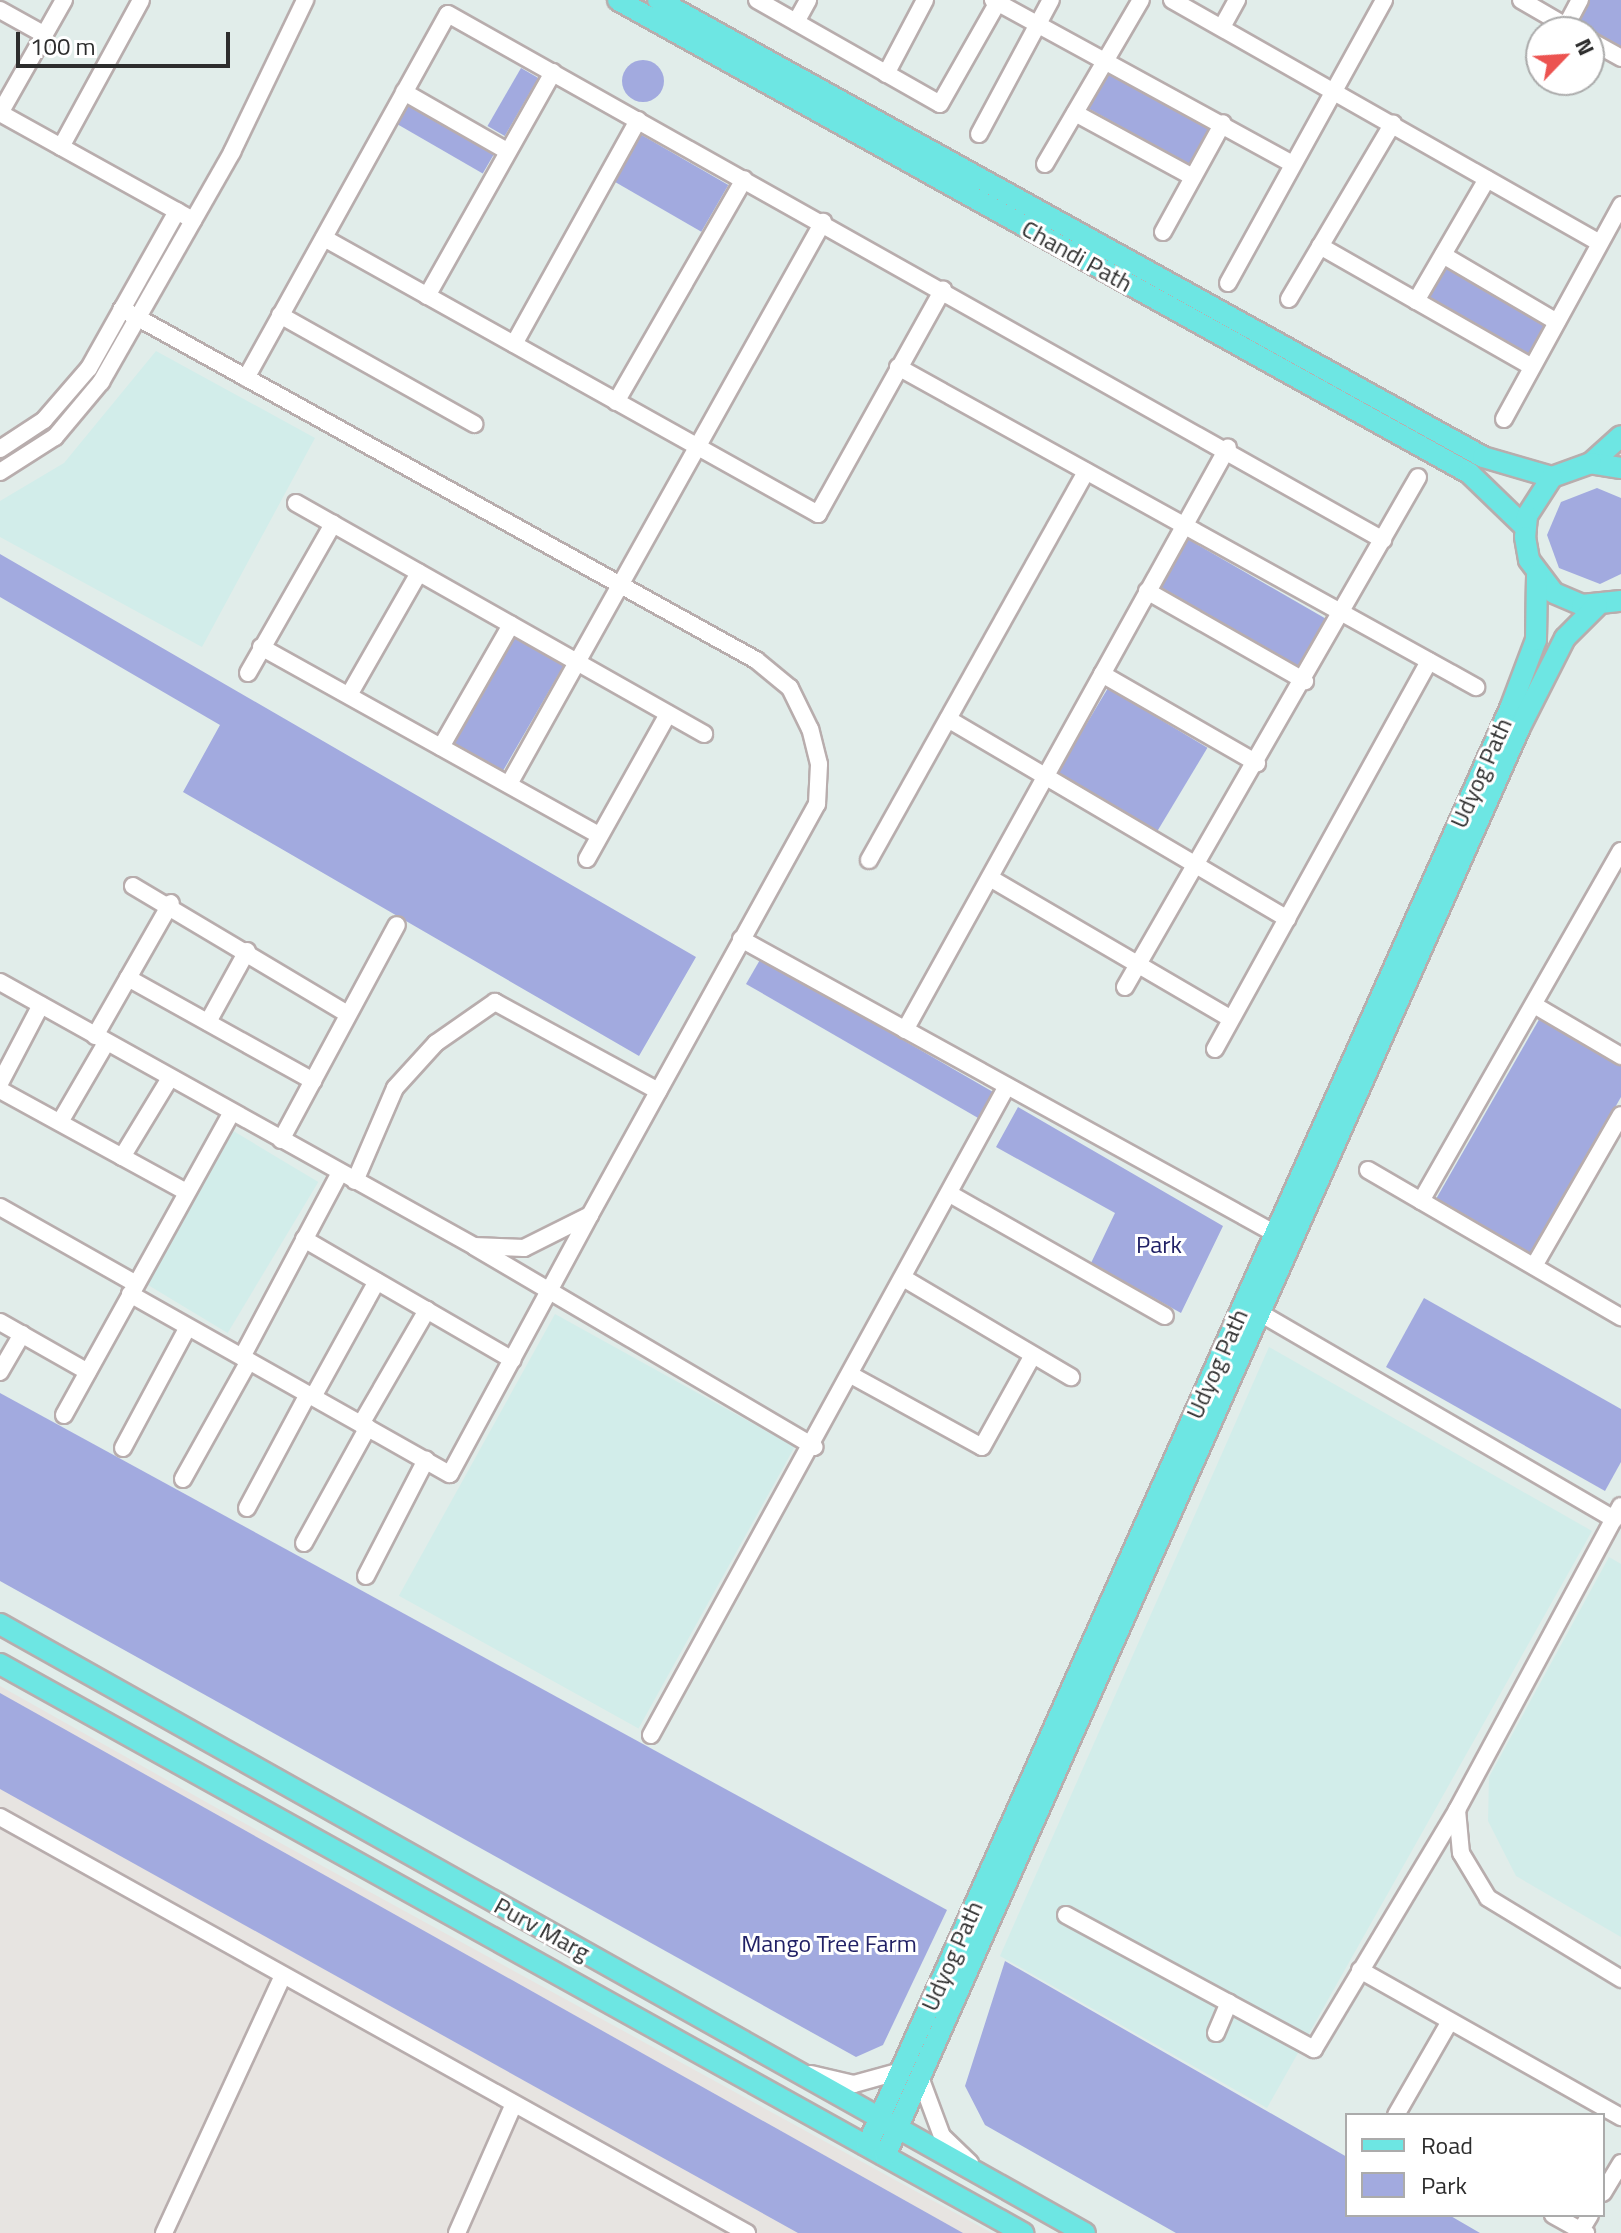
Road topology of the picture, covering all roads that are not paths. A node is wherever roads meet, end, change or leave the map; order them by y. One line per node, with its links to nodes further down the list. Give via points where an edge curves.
1 (64, 0): 22 (street)
2 (141, 0): 35 (street)
3 (305, 0): 23 (street)
4 (314, 0): 23 (street)
5 (618, 0): 80 (main road, Chandi Path, via 1469,473)
6 (658, 0): 76 (main road, Chandi Path, via 1483,457)
7 (757, 0): 19 (street)
8 (808, 0): 19 (street)
9 (925, 0): 26 (street)
10 (1051, 0): 20 (street)
11 (1141, 0): 24 (street)
12 (1172, 0): 21 (street)
13 (1237, 0): 21 (street)
14 (1384, 0): 27 (street)
15 (1521, 0): 18 (street)
16 (996, 1): 20 (street); 26 (street, via 940,104)
17 (0, 10): 22 (street)
18 (1549, 16)
19 (796, 22): 26 (street)
20 (1038, 24): 24 (street); 34 (street)
21 (1222, 27): 27 (street)
22 (45, 35): 29 (street)
23 (287, 41): 44 (street)
24 (1106, 59): 30 (street); 32 (street)
25 (553, 72): 28 (street, via 448,14); 31 (street); 36 (street)
26 (886, 74)
27 (1334, 89): 33 (street); 38 (street)
28 (404, 92): 36 (street); 47 (street)
29 (0, 113): 35 (street)
30 (1075, 113): 37 (street); 39 (street)
31 (638, 120): 40 (street); 60 (street)
32 (1223, 123): 38 (street); 39 (street)
33 (1393, 123): 41 (street); 49 (street)
34 (979, 134)
35 (61, 147): 43 (street)
36 (507, 151): 53 (street)
37 (1045, 164)
38 (1292, 164): 51 (street)
39 (1193, 177): 46 (street)
40 (744, 179): 45 (street); 64 (street)
41 (1487, 179): 48 (street); 50 (street)
42 (1621, 205): 48 (street)
43 (177, 211): 44 (street); 56 (street)
44 (193, 220): 58 (street)
45 (823, 222): 52 (street); 68 (street)
46 (1163, 232)
47 (324, 238): 53 (street); 57 (street)
48 (1599, 243): 59 (street)
49 (1320, 246): 54 (street); 55 (street)
50 (1443, 255): 55 (street); 59 (street)
51 (1228, 283)
52 (943, 289): 61 (street); 69 (street)
53 (427, 296): 60 (street)
54 (1289, 299)
55 (1416, 301): 62 (street)
56 (122, 309): 58 (street); 70 (street, via 89,368 44,420)
57 (280, 315): 63 (street); 66 (street)
58 (138, 318): 63 (street); 74 (street, via 101,382 55,437)
59 (1557, 322): 62 (street)
60 (514, 344): 64 (street)
61 (898, 367): 68 (street, via 818,514); 73 (street)
62 (1532, 367): 65 (street)
63 (246, 378): 84 (street)
64 (616, 402): 68 (street)
65 (1504, 419)
66 (474, 424)
67 (1621, 436): 71 (main road)
68 (698, 447): 84 (street)
69 (1228, 447): 79 (street); 81 (street)
70 (0, 449)
71 (1591, 463): 72 (main road); 76 (main road)
72 (1621, 468)
73 (1086, 471): 79 (street); 99 (street)
74 (0, 472)
75 (1418, 477): 81 (street)
76 (1552, 477): 80 (main road)
77 (296, 503): 78 (street)
78 (333, 524): 82 (street); 90 (street)
79 (1184, 525): 85 (street); 88 (street)
80 (1525, 527): 83 (main road, Udyog Path)
81 (1383, 540): 88 (street)
82 (419, 573): 89 (street); 97 (street)
83 (1537, 575): 87 (main road, via 1554,593); 149 (main road, Udyog Path, via 1536,640 1511,706)
84 (620, 584): 92 (street); 116 (street, via 756,660 790,688 810,729 819,764 817,804)
85 (1147, 591): 94 (street); 95 (street)
86 (1621, 601): 87 (main road)
87 (1597, 606): 149 (main road, Udyog Path, via 1565,638 1519,729)
88 (1344, 614): 91 (street); 95 (street)
89 (511, 625): 92 (street); 101 (street)
90 (261, 647): 93 (street); 97 (street)
91 (1429, 661): 96 (street); 114 (street)
92 (577, 662): 98 (street); 104 (street)
93 (248, 673)
94 (1102, 674): 102 (street); 103 (street)
95 (1305, 681): 102 (street)
96 (1476, 687)
97 (349, 695): 101 (street)
98 (668, 714): 100 (street); 105 (street)
99 (948, 719): 103 (street); 108 (street)
100 (704, 734)
101 (441, 747): 104 (street)
102 (1257, 763): 109 (street)
103 (1046, 776): 109 (street); 110 (street)
104 (509, 784): 105 (street)
105 (599, 835): 107 (street)
106 (1621, 851): 111 (street)
107 (587, 859)
108 (869, 860)
109 (1197, 865): 114 (street); 118 (street)
110 (990, 878): 118 (street); 127 (street)
111 (1614, 882): 123 (street)
112 (133, 886): 113 (street)
113 (171, 903): 117 (street); 119 (street)
114 (1287, 919): 125 (street)
115 (397, 925): 124 (street)
116 (741, 939): 127 (street); 136 (street)
117 (247, 951): 124 (street); 126 (street)
118 (1139, 965): 121 (street); 125 (street)
119 (128, 978): 126 (street); 128 (street)
120 (0, 982): 122 (street)
121 (1125, 987)
122 (41, 1005): 128 (street); 133 (street)
123 (1534, 1005): 130 (street); 146 (street)
124 (348, 1014): 132 (street)
125 (1231, 1019): 129 (street)
126 (208, 1022): 132 (street)
127 (905, 1030): 134 (street)
128 (100, 1039): 131 (street); 139 (street)
129 (1215, 1049)
130 (1621, 1056)
131 (170, 1078): 137 (street); 141 (street)
132 (313, 1081): 140 (street)
133 (0, 1083)
134 (1007, 1086): 145 (street); 149 (street)
135 (0, 1090): 139 (street)
136 (658, 1091): 143 (street, via 495,1002 477,1007 395,1088); 148 (street)
137 (232, 1112): 140 (street); 144 (street)
138 (1621, 1115): 152 (street)
139 (60, 1122): 141 (street)
140 (281, 1140): 143 (street)
141 (122, 1157): 144 (street)
142 (1368, 1170): 146 (street)
143 (348, 1177): 150 (street); 151 (street)
144 (186, 1192): 155 (street)
145 (950, 1194): 153 (street); 159 (street)
146 (1421, 1201): 152 (street)
147 (0, 1207): 155 (street)
148 (590, 1215): 151 (street, via 524,1248); 156 (street)
149 (1281, 1238): 158 (main road, Udyog Path); 195 (main road, Udyog Path)
150 (304, 1239): 154 (street); 165 (street)
151 (474, 1246): 156 (street)
152 (1534, 1266): 160 (street)
153 (905, 1279): 164 (street); 169 (street)
154 (377, 1281): 157 (street); 171 (street)
155 (133, 1289): 162 (street); 168 (street)
156 (549, 1292): 166 (street); 174 (street)
157 (427, 1310): 166 (street); 173 (street)
158 (1260, 1313): 179 (street); 195 (main road, Udyog Path)
159 (1165, 1316)
160 (1621, 1317)
161 (0, 1322): 163 (street)
162 (188, 1327): 165 (street); 175 (street)
163 (22, 1334): 167 (street); 168 (street)
164 (1033, 1355): 169 (street, via 982,1447); 170 (street)
165 (245, 1359): 171 (street); 177 (street)
166 (513, 1360): 176 (street, via 450,1474)
167 (0, 1372)
168 (88, 1372): 172 (street)
169 (851, 1375): 174 (street)
170 (1071, 1377)
171 (311, 1396): 173 (street); 178 (street)
172 (64, 1415)
173 (364, 1426): 176 (street); 180 (street)
174 (814, 1447): 184 (street)
175 (123, 1448)
176 (426, 1460): 181 (street)
177 (183, 1479)
178 (247, 1508)
179 (1617, 1512): 185 (street)
180 (304, 1543)
181 (366, 1576)
182 (0, 1624): 194 (main road, Purv Marg)
183 (0, 1664): 200 (main road, Purv Marg)
184 (651, 1735)
185 (1457, 1810): 188 (street); 190 (street, via 1461,1853 1488,1898)
186 (0, 1817): 189 (street)
187 (1066, 1915): 191 (street)
188 (1360, 1970): 191 (street, via 1314,2049); 192 (street)
189 (283, 1976): 196 (street); 206 (street)
190 (1621, 1979)
191 (1229, 2003): 193 (street)
192 (1450, 2021): 197 (street); 198 (street)
193 (1216, 2033)
194 (790, 2068): 195 (street, via 854,2084); 199 (main road, Purv Marg)
195 (910, 2074): 199 (main road, Udyog Path); 202 (street, via 942,2136)
196 (514, 2104): 207 (street); 208 (street)
197 (1397, 2113)
198 (1621, 2117)
199 (888, 2124): 200 (main road, Udyog Path); 202 (main road, Purv Marg)
200 (876, 2151): 209 (main road, Purv Marg)
201 (1621, 2163): 203 (street)
202 (984, 2177): 210 (main road, Purv Marg)
203 (1605, 2190)
204 (1557, 2217): 205 (street)
205 (1583, 2232)
206 (164, 2233)
207 (457, 2233)
208 (747, 2233)
209 (1023, 2233)
210 (1085, 2233)

